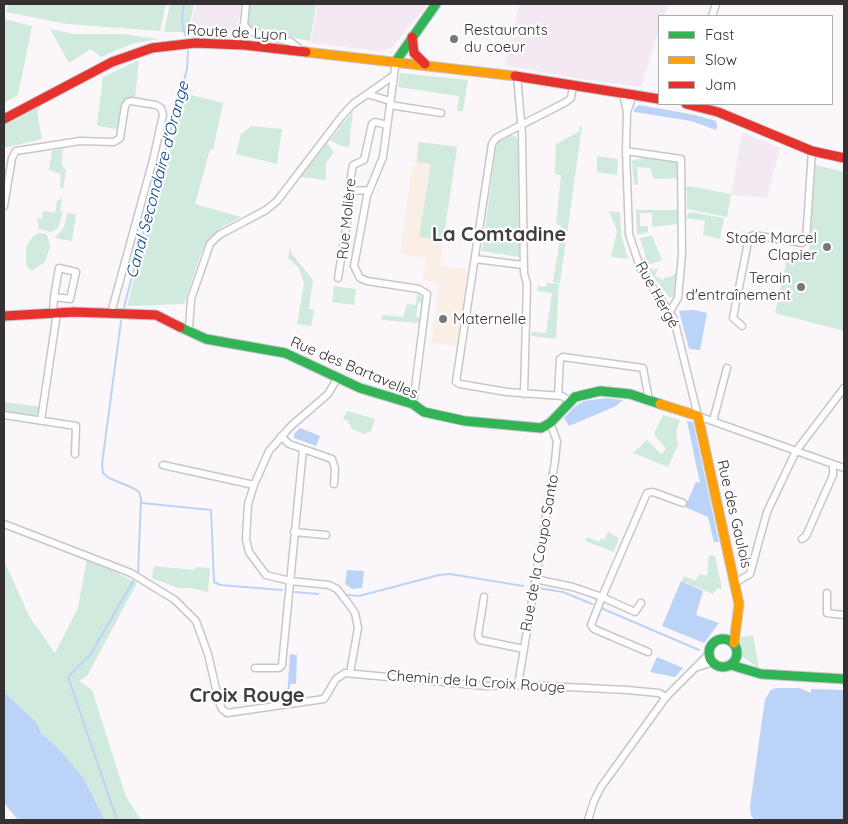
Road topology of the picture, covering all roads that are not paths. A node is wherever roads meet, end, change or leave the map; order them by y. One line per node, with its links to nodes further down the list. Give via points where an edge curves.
1 (246, 4): 4 (street, via 244,25 249,31 291,42)
2 (436, 4): 3 (street)
3 (412, 37): 5 (street); 6 (street, via 414,53)
4 (302, 51): 5 (street, Route de Lyon); 18 (street, Route de Lyon, via 209,42 152,48 112,62)
5 (396, 61): 6 (street, Route de Lyon); 8 (street)
6 (425, 64): 7 (street, Route de Lyon)
7 (516, 75): 9 (street, Route de Lyon); 19 (street)
8 (393, 76): 10 (street); 14 (street)
9 (573, 86): 11 (street, Route de Lyon); 19 (street, via 571,98 566,102)
10 (367, 94): 14 (street); 36 (street, via 342,116 277,201 219,235 210,244 191,299)
11 (623, 94): 12 (street, Route de Lyon); 16 (street, Rue Hergé)
12 (633, 95): 13 (street, Route de Lyon); 16 (street, Rue Hergé)
13 (658, 100)
14 (390, 103): 17 (street); 20 (street)
15 (690, 105): 21 (street, via 718,112)
16 (627, 112): 22 (street, Rue Hergé)
17 (441, 113)
18 (4, 119)
19 (521, 124): 27 (street, via 496,138 492,144); 28 (street)
20 (388, 125): 24 (street, via 383,157); 25 (street, Rue Molière, via 372,124 364,160 353,165 349,186)
21 (812, 150): 23 (street); 35 (street, via 806,240 802,243 754,235 748,237 733,318)
22 (626, 151): 33 (street, Rue Hergé, via 627,206 634,252 641,270); 33 (street, via 682,159 682,254 678,298)
23 (844, 158)
24 (369, 190): 25 (street); 44 (street, via 354,266 360,278 419,289 427,294)
25 (352, 191): 29 (street, Rue Molière)
26 (4, 206): 32 (street, via 16,151 80,141 114,142 120,138 128,102 153,104 161,108 163,115 153,160)
27 (475, 259): 28 (street); 40 (street, via 456,382)
28 (523, 265): 40 (street, via 527,284)
29 (338, 278)
30 (54, 297): 30 (street, via 59,268 76,272 70,299); 31 (street)
31 (55, 313): 32 (street, Rue des Bartavelles); 34 (street, Rue des Bartavelles); 47 (street)
32 (111, 313): 36 (street, Rue des Bartavelles, via 156,315)
33 (669, 313): 46 (street, Rue Hergé, via 679,335)
34 (4, 315)
35 (742, 326)
36 (190, 330): 38 (street, Rue des Bartavelles, via 206,339 285,353)
37 (727, 368): 48 (street)
38 (337, 379): 44 (street, Rue des Bartavelles); 50 (street, via 328,394)
39 (844, 388): 52 (street)
40 (524, 394): 41 (street)
41 (558, 395): 42 (street, via 562,357 643,368); 43 (street)
42 (649, 400): 43 (street, via 600,391 583,394); 46 (street)
43 (570, 401): 49 (street)
44 (412, 404): 49 (street, Rue des Bartavelles, via 424,412 475,422 535,428)
45 (4, 415): 47 (street)
46 (698, 416): 48 (street); 66 (street, Rue des Gaulois)
47 (41, 420): 53 (street, via 76,426)
48 (713, 421): 52 (street)
49 (550, 423): 64 (street, Rue de la Coupo Santo, via 557,441)
50 (281, 436): 51 (street, via 289,444); 58 (street, via 269,451)
51 (303, 449): 57 (street, via 332,459); 61 (street)
52 (796, 451): 55 (street); 66 (street, via 766,512 750,574)
53 (75, 454)
54 (163, 465): 58 (street)
55 (833, 466): 56 (street); 63 (street, via 833,475)
56 (844, 468)
57 (334, 484)
58 (254, 485): 65 (street, via 246,521 249,552 266,575)
59 (683, 503): 69 (street, via 647,492)
60 (4, 524): 79 (street, via 131,573 175,600 196,620 224,712 234,714 266,706 324,699 339,675)
61 (294, 532): 62 (street); 65 (street)
62 (326, 535)
63 (802, 539)
64 (535, 579): 69 (street, via 573,586); 73 (street, Rue de la Coupo Santo)
65 (290, 581): 78 (street, via 282,665 279,668); 79 (street, via 329,585 348,602 355,613 358,628)
66 (735, 583): 72 (street, Rue des Gaulois, via 739,619)
67 (827, 593): 71 (street, via 827,613)
68 (484, 597): 73 (street, via 480,640)
69 (602, 597): 70 (street, via 636,612); 74 (street, via 592,628)
70 (641, 603)
71 (844, 615)
72 (730, 641): 75 (street); 76 (street, via 716,641 710,649)
73 (524, 649): 82 (street, Rue de la Coupo Santo)
74 (648, 652)
75 (737, 657): 77 (street); 80 (street)
76 (711, 658): 77 (street, via 721,667); 83 (street, via 694,668)
77 (731, 665): 80 (street)
78 (255, 668)
79 (350, 672): 82 (street, Chemin de la Croix Rouge, via 438,683)
80 (750, 672): 81 (street)
81 (844, 679)
82 (518, 685): 83 (street, Chemin de la Croix Rouge, via 627,690 660,693)
83 (666, 697): 84 (street, via 601,787)
84 (588, 820)

